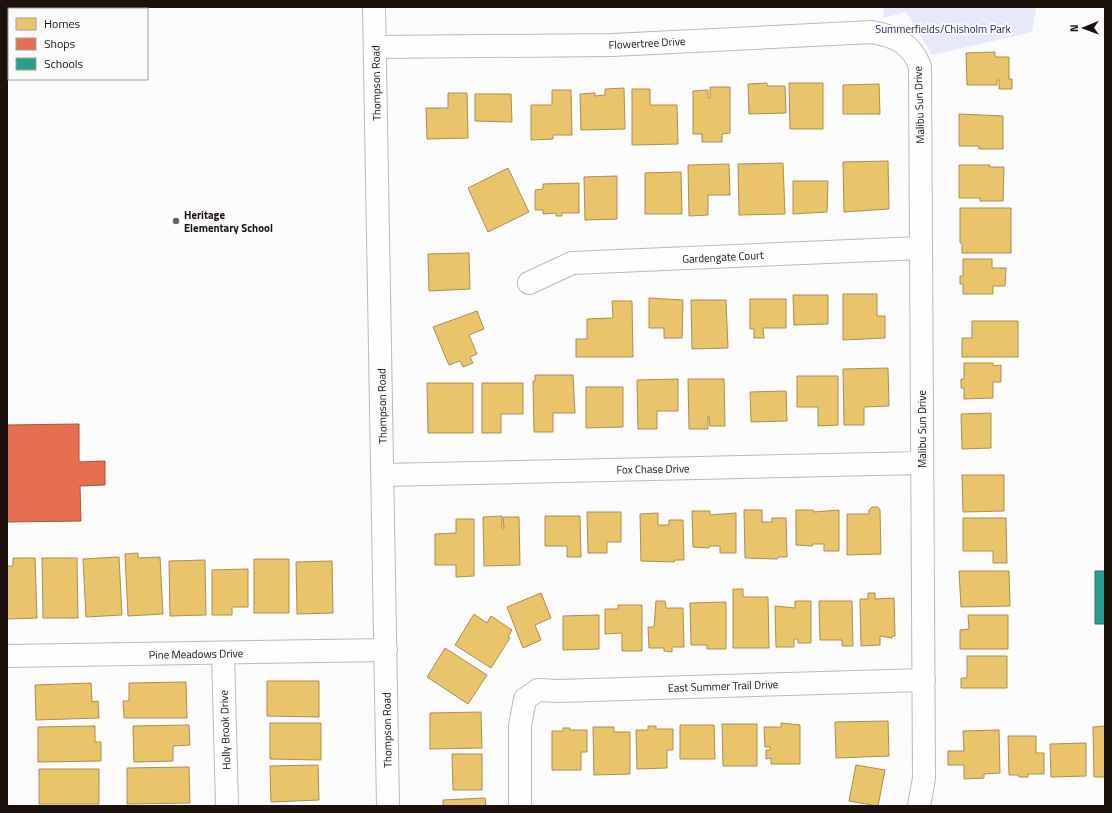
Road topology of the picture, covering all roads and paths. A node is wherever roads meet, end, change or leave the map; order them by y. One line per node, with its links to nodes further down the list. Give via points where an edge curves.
1 (374, 7): 2 (street, Thompson Road)
2 (375, 47): 3 (street, Flowertree Drive, via 613,45 872,32 893,36); 7 (street, Thompson Road)
3 (914, 52): 4 (street, Malibu Sun Drive, via 920,67)
4 (921, 248): 5 (street, Gardengate Court, via 572,264); 6 (street, Malibu Sun Drive)
5 (529, 284)
6 (922, 463): 7 (street, Fox Chase Drive); 11 (street, Malibu Sun Drive)
7 (383, 475): 8 (street, Thompson Road)
8 (386, 650): 9 (street, Pine Meadows Drive); 13 (street, Thompson Road)
9 (223, 653): 10 (street, Pine Meadows Drive); 12 (street, Holly Brook Drive)
10 (7, 656)
11 (924, 680): 14 (street, East Summer Trail Drive, via 538,690 525,699 520,726); 15 (street, Malibu Sun Drive, via 924,778)
12 (227, 806)
13 (388, 806)
14 (520, 806)
15 (919, 806)

